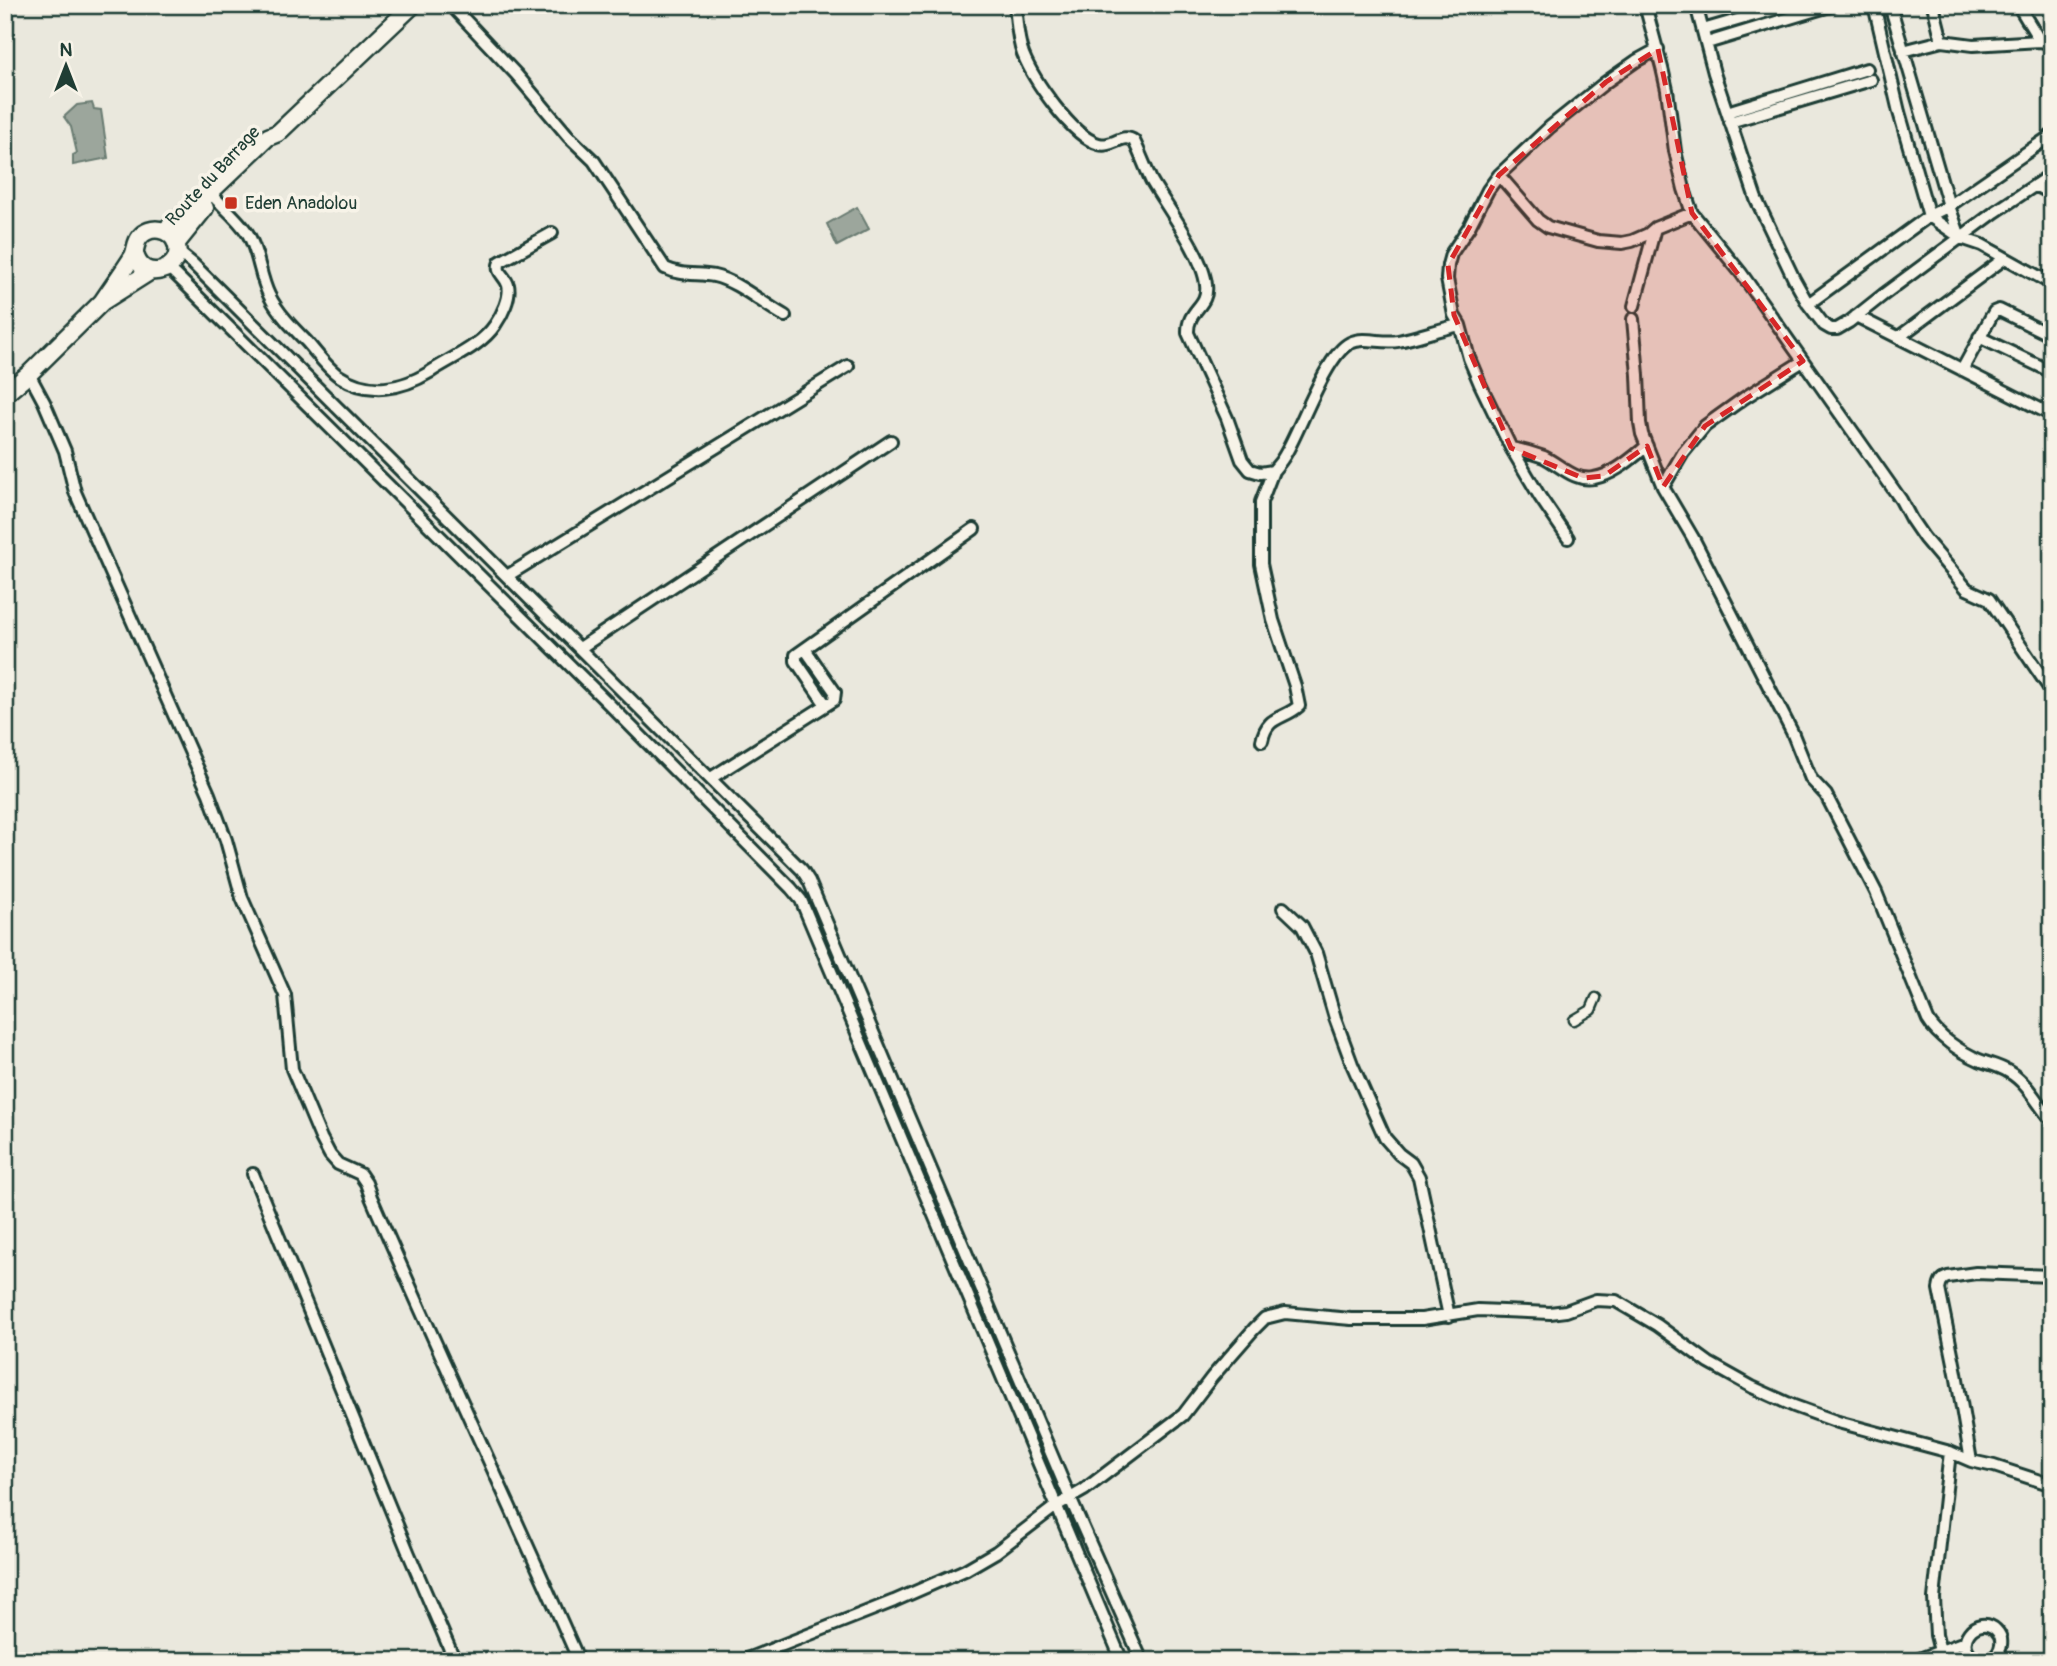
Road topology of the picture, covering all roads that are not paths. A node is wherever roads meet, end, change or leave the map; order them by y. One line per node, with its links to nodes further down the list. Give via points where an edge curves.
1 (413, 5): 22 (main road, Route du Barrage)
2 (451, 5): 45 (street, via 594,161 666,268 715,276)
3 (1015, 5): 63 (street, via 1022,51 1037,82 1062,114 1097,144 1110,145 1125,137 1134,141 1204,273 1207,293 1189,318 1188,332 1241,460 1250,470)
4 (1645, 5): 17 (street)
5 (1696, 5): 13 (street)
6 (1789, 5): 12 (street); 13 (street)
7 (1833, 5): 12 (street)
8 (1874, 5): 31 (street)
9 (1890, 5): 18 (street)
10 (1933, 5): 14 (street)
11 (2018, 5): 15 (street)
12 (1793, 18): 16 (street)
13 (1703, 30): 16 (street)
14 (1942, 41): 15 (street, via 1973,45); 18 (street)
15 (2046, 42)
16 (1707, 43): 21 (street)
17 (1658, 49): 25 (street, via 1606,82); 30 (street, via 1675,151)
18 (1903, 51): 29 (street)
19 (1805, 88): 20 (street); 20 (street, via 1869,75); 21 (street)
20 (1809, 100): 21 (street)
21 (1729, 117): 43 (street, via 1756,199)
22 (276, 134): 28 (main road, Route du Barrage, via 268,149); 33 (main road, Route du Barrage)
23 (2052, 135): 29 (street)
24 (2052, 174): 26 (street)
25 (1499, 175): 32 (street, via 1538,220 1559,231 1622,243); 48 (street, via 1448,265 1454,315)
26 (2035, 185): 27 (street); 35 (street)
27 (2052, 194)
28 (216, 199): 34 (street, via 248,234 270,297 286,321 339,376 380,389 419,378 484,338 504,308 508,291 498,271 500,262); 36 (main road, Route du Barrage, via 194,220)
29 (1949, 206): 31 (street); 35 (street)
30 (1692, 213): 32 (street); 52 (street)
31 (1929, 216): 35 (street); 43 (street)
32 (1655, 228): 44 (street)
33 (164, 231): 36 (main road, Route du Barrage); 37 (main road, Route du Barrage, via 142,234)
34 (552, 233)
35 (1961, 238): 38 (street); 46 (street)
36 (177, 248): 39 (main road, Route du Barrage); 67 (street)
37 (135, 253): 40 (main road, via 140,265); 42 (main road, Route du Barrage)
38 (2005, 258): 41 (street); 50 (street)
39 (168, 267): 40 (main road, Route du Barrage); 83 (street, via 801,900)
40 (151, 271): 42 (main road, Route du Barrage)
41 (2052, 284)
42 (102, 302): 57 (main road, Route du Barrage)
43 (1808, 304): 46 (street, via 1831,329)
44 (1634, 306)
45 (785, 316)
46 (1856, 316): 50 (street)
47 (1633, 319): 61 (street, via 1640,423)
48 (1460, 325): 62 (street, via 1469,358); 63 (street, via 1399,340 1362,340 1345,346)
49 (2052, 336): 51 (street, via 1999,310)
50 (1899, 337): 54 (street)
51 (1979, 337): 54 (street); 56 (street)
52 (1803, 362): 64 (street, via 1705,426); 69 (street, via 1924,538 1967,589 1989,599)
53 (848, 366): 67 (street)
54 (1962, 370): 59 (street)
55 (5, 372): 58 (street)
56 (2052, 372)
57 (29, 374): 58 (main road, Route du Barrage); 88 (street, via 65,451 75,492 209,793 245,907 285,995 292,1069 317,1128 338,1164 360,1174 366,1183)
58 (9, 391)
59 (2052, 415)
60 (891, 441): 68 (street)
61 (1647, 446): 62 (street, via 1593,479); 64 (street)
62 (1511, 448): 66 (street)
63 (1273, 471): 70 (street, via 1261,502 1261,564 1299,706 1271,723)
64 (1663, 487): 75 (street, via 1792,732 1811,779 1826,795 1876,892 1928,1020 1960,1049 2018,1078)
65 (974, 528): 71 (street, via 805,649 835,692 834,700)
66 (1568, 538)
67 (507, 576): 68 (street)
68 (580, 648): 71 (street)
69 (2052, 692)
70 (1262, 740)
71 (711, 778): 82 (street, via 809,881)
72 (1283, 908): 78 (street, via 1302,926 1316,953 1352,1064 1385,1138 1419,1177)
73 (1596, 998): 74 (street, via 1591,1010)
74 (1574, 1020)
75 (2052, 1121)
76 (253, 1174): 87 (street)
77 (2052, 1276): 80 (street, via 1976,1273 1943,1278 1940,1283)
78 (1449, 1316): 79 (street, via 1478,1310 1550,1313 1595,1300 1616,1301 1709,1363 1794,1406); 82 (street, via 1363,1320 1285,1314 1265,1318 1182,1415)
79 (1950, 1452): 80 (street); 85 (street, via 1934,1598)
80 (1971, 1461): 81 (street)
81 (2052, 1485)
82 (1070, 1498): 83 (street); 91 (street)
83 (1056, 1506): 89 (street, via 965,1570); 90 (street)
84 (1965, 1643): 85 (street); 86 (street, via 1974,1627 1992,1627 2002,1641); 93 (street)
85 (1940, 1651): 92 (street)
86 (1993, 1660)
87 (455, 1661)
88 (579, 1661)
89 (742, 1661)
90 (1122, 1661)
91 (1142, 1661)
92 (1914, 1661)
93 (1979, 1661)

